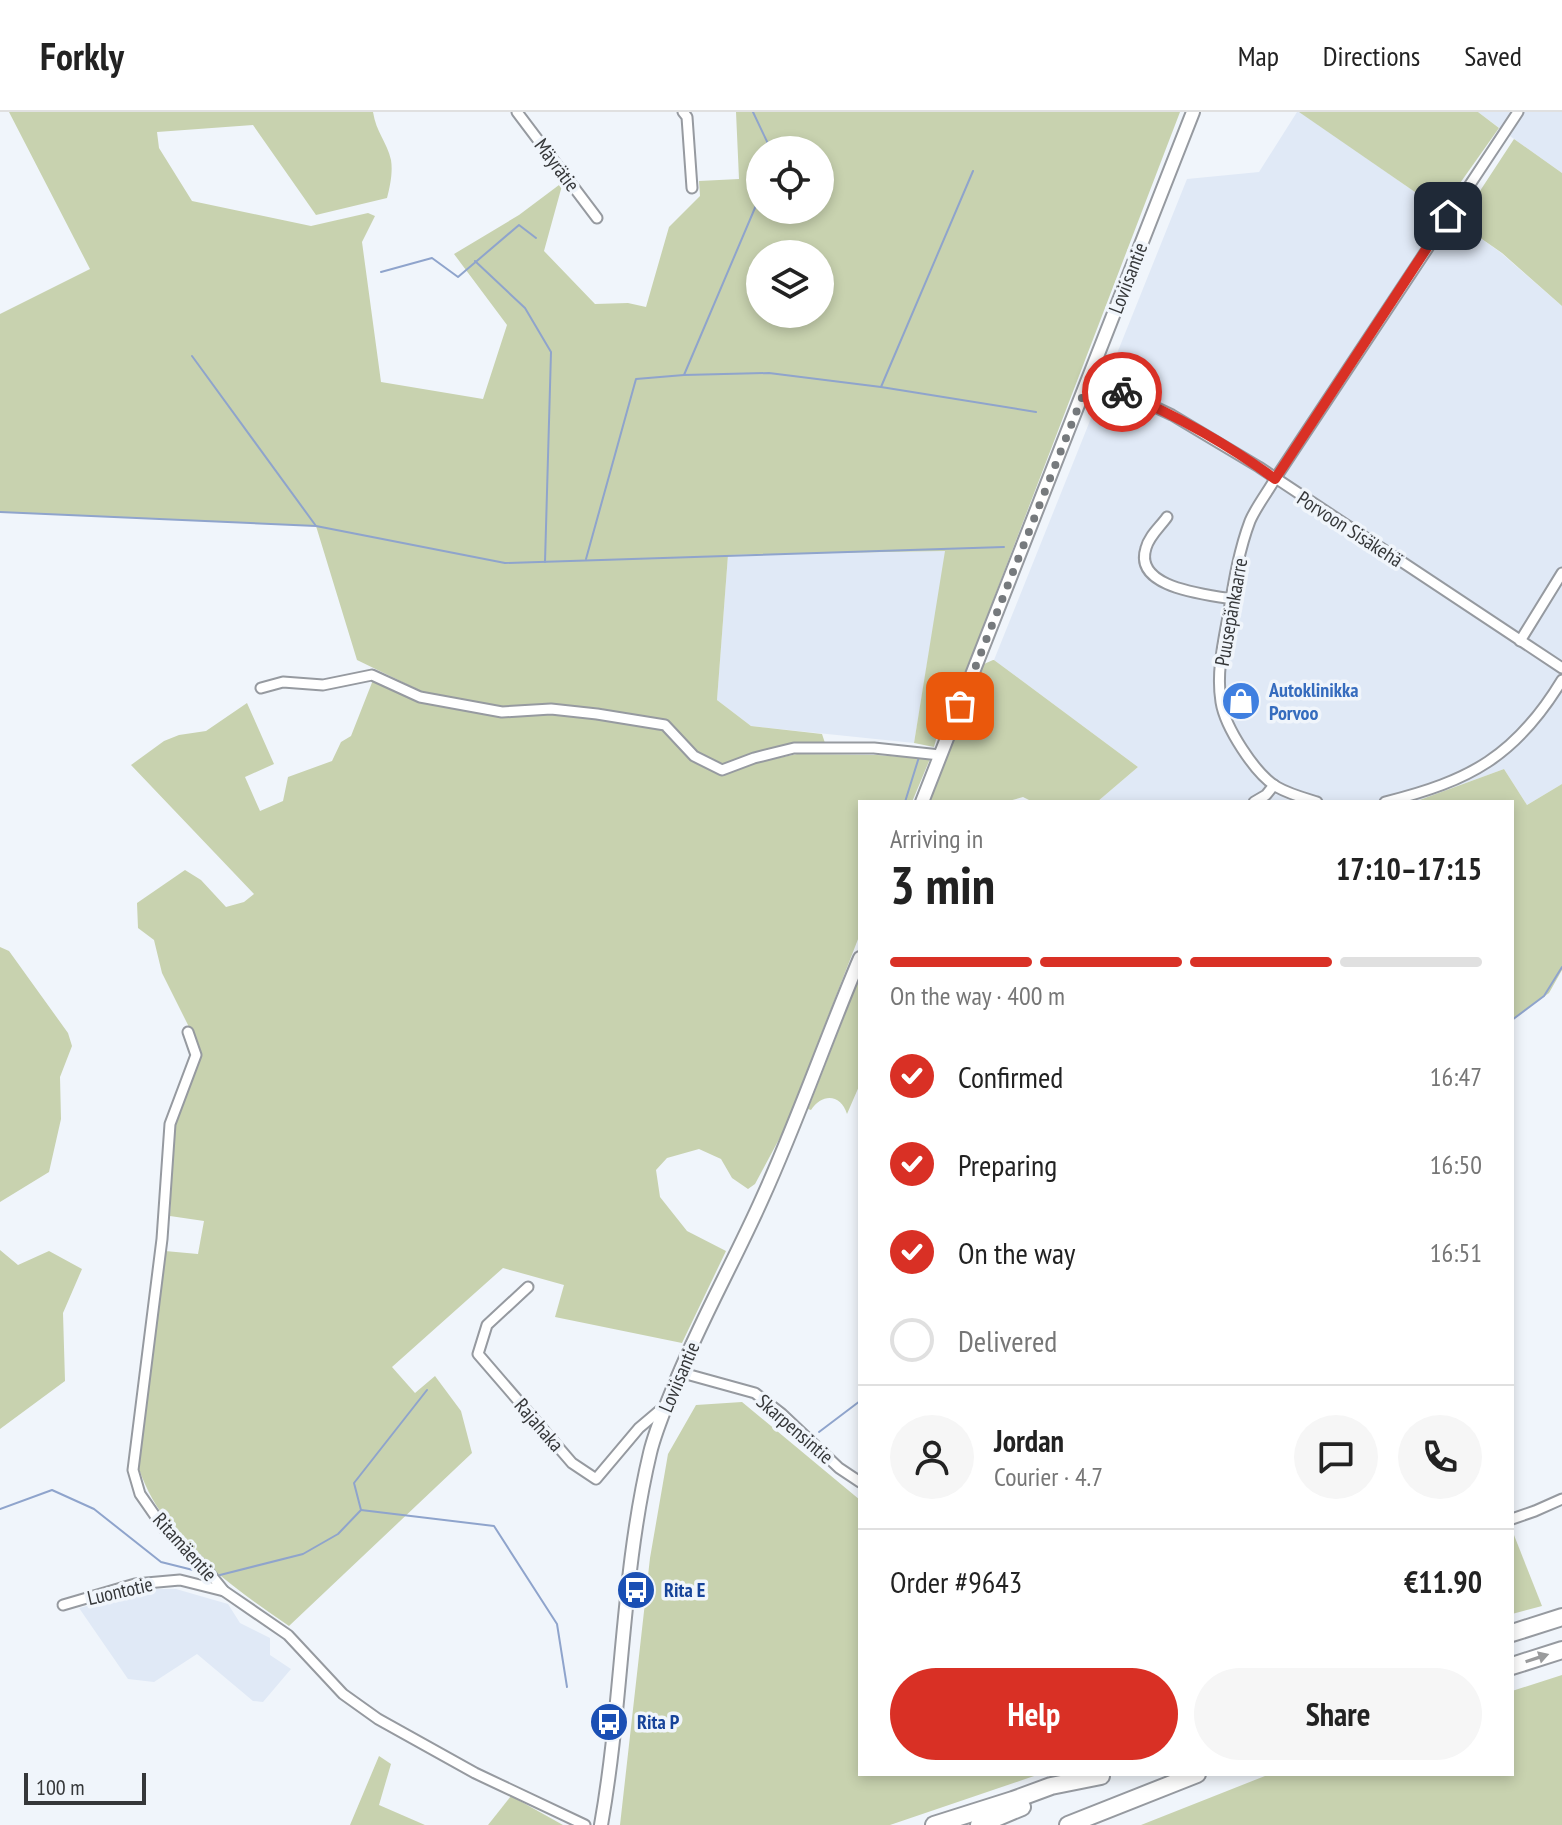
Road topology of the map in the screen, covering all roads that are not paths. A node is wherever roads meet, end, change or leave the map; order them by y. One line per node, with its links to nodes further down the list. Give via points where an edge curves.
1 (517, 112): 6 (street, Mäyrätie)
2 (683, 112): 5 (street)
3 (1193, 112): 7 (main road, Loviisantie)
4 (1518, 112): 8 (street, Puusepänkaarre)
5 (692, 188)
6 (597, 218)
7 (1089, 380): 8 (street, Porvoon Sisäkehä, via 1172,415); 16 (main road, Loviisantie)
8 (1275, 479): 11 (street, Puusepänkaarre, via 1251,518); 12 (street, Porvoon Sisäkehä)
9 (1167, 517): 11 (street, via 1145,549 1150,574 1167,585)
10 (1562, 573): 12 (street)
11 (1231, 599): 17 (street, Puusepänkaarre, via 1220,667 1221,704 1250,760)
12 (1520, 641): 13 (street, Porvoon Sisäkehä)
13 (1562, 668)
14 (1562, 680): 21 (street, via 1523,734 1491,761)
15 (261, 688): 16 (street, via 283,682 323,685 372,675 420,697 502,712 551,709 665,725 694,756 722,770 794,748)
16 (940, 755): 18 (main road, Loviisantie)
17 (1274, 785): 19 (street); 20 (street, Puusepänkaarre)
18 (923, 800)
19 (1257, 800)
20 (1310, 800)
21 (1391, 800)
22 (858, 963): 25 (main road, Loviisantie, via 762,1200)
23 (188, 1032): 30 (street, Ritamäentie, via 196,1055 170,1124 162,1239 133,1470 140,1494 165,1530)
24 (528, 1287): 26 (street, Rajahaka, via 487,1325 478,1354 572,1463 596,1479 639,1428)
25 (679, 1372): 26 (main road, Loviisantie); 27 (street, Skarpensintie, via 755,1393)
26 (666, 1406): 41 (main road, Loviisantie, via 650,1451 632,1550)
27 (858, 1481)
28 (1562, 1499): 29 (street)
29 (1514, 1518)
30 (224, 1591): 31 (street, Luontotie, via 180,1580 135,1584); 40 (street, Ritamäentie, via 288,1635 343,1694 378,1719)
31 (63, 1605)
32 (1562, 1617): 33 (highway)
33 (1514, 1632)
34 (1562, 1650): 35 (highway, one-way to 34)
35 (1514, 1665)
36 (1098, 1776): 42 (highway)
37 (1101, 1776): 43 (highway)
38 (1192, 1776): 39 (highway)
39 (1121, 1804): 44 (highway); 45 (highway)
40 (585, 1825)
41 (601, 1825)
42 (934, 1825)
43 (979, 1825)
44 (1068, 1825)
45 (1074, 1825)

